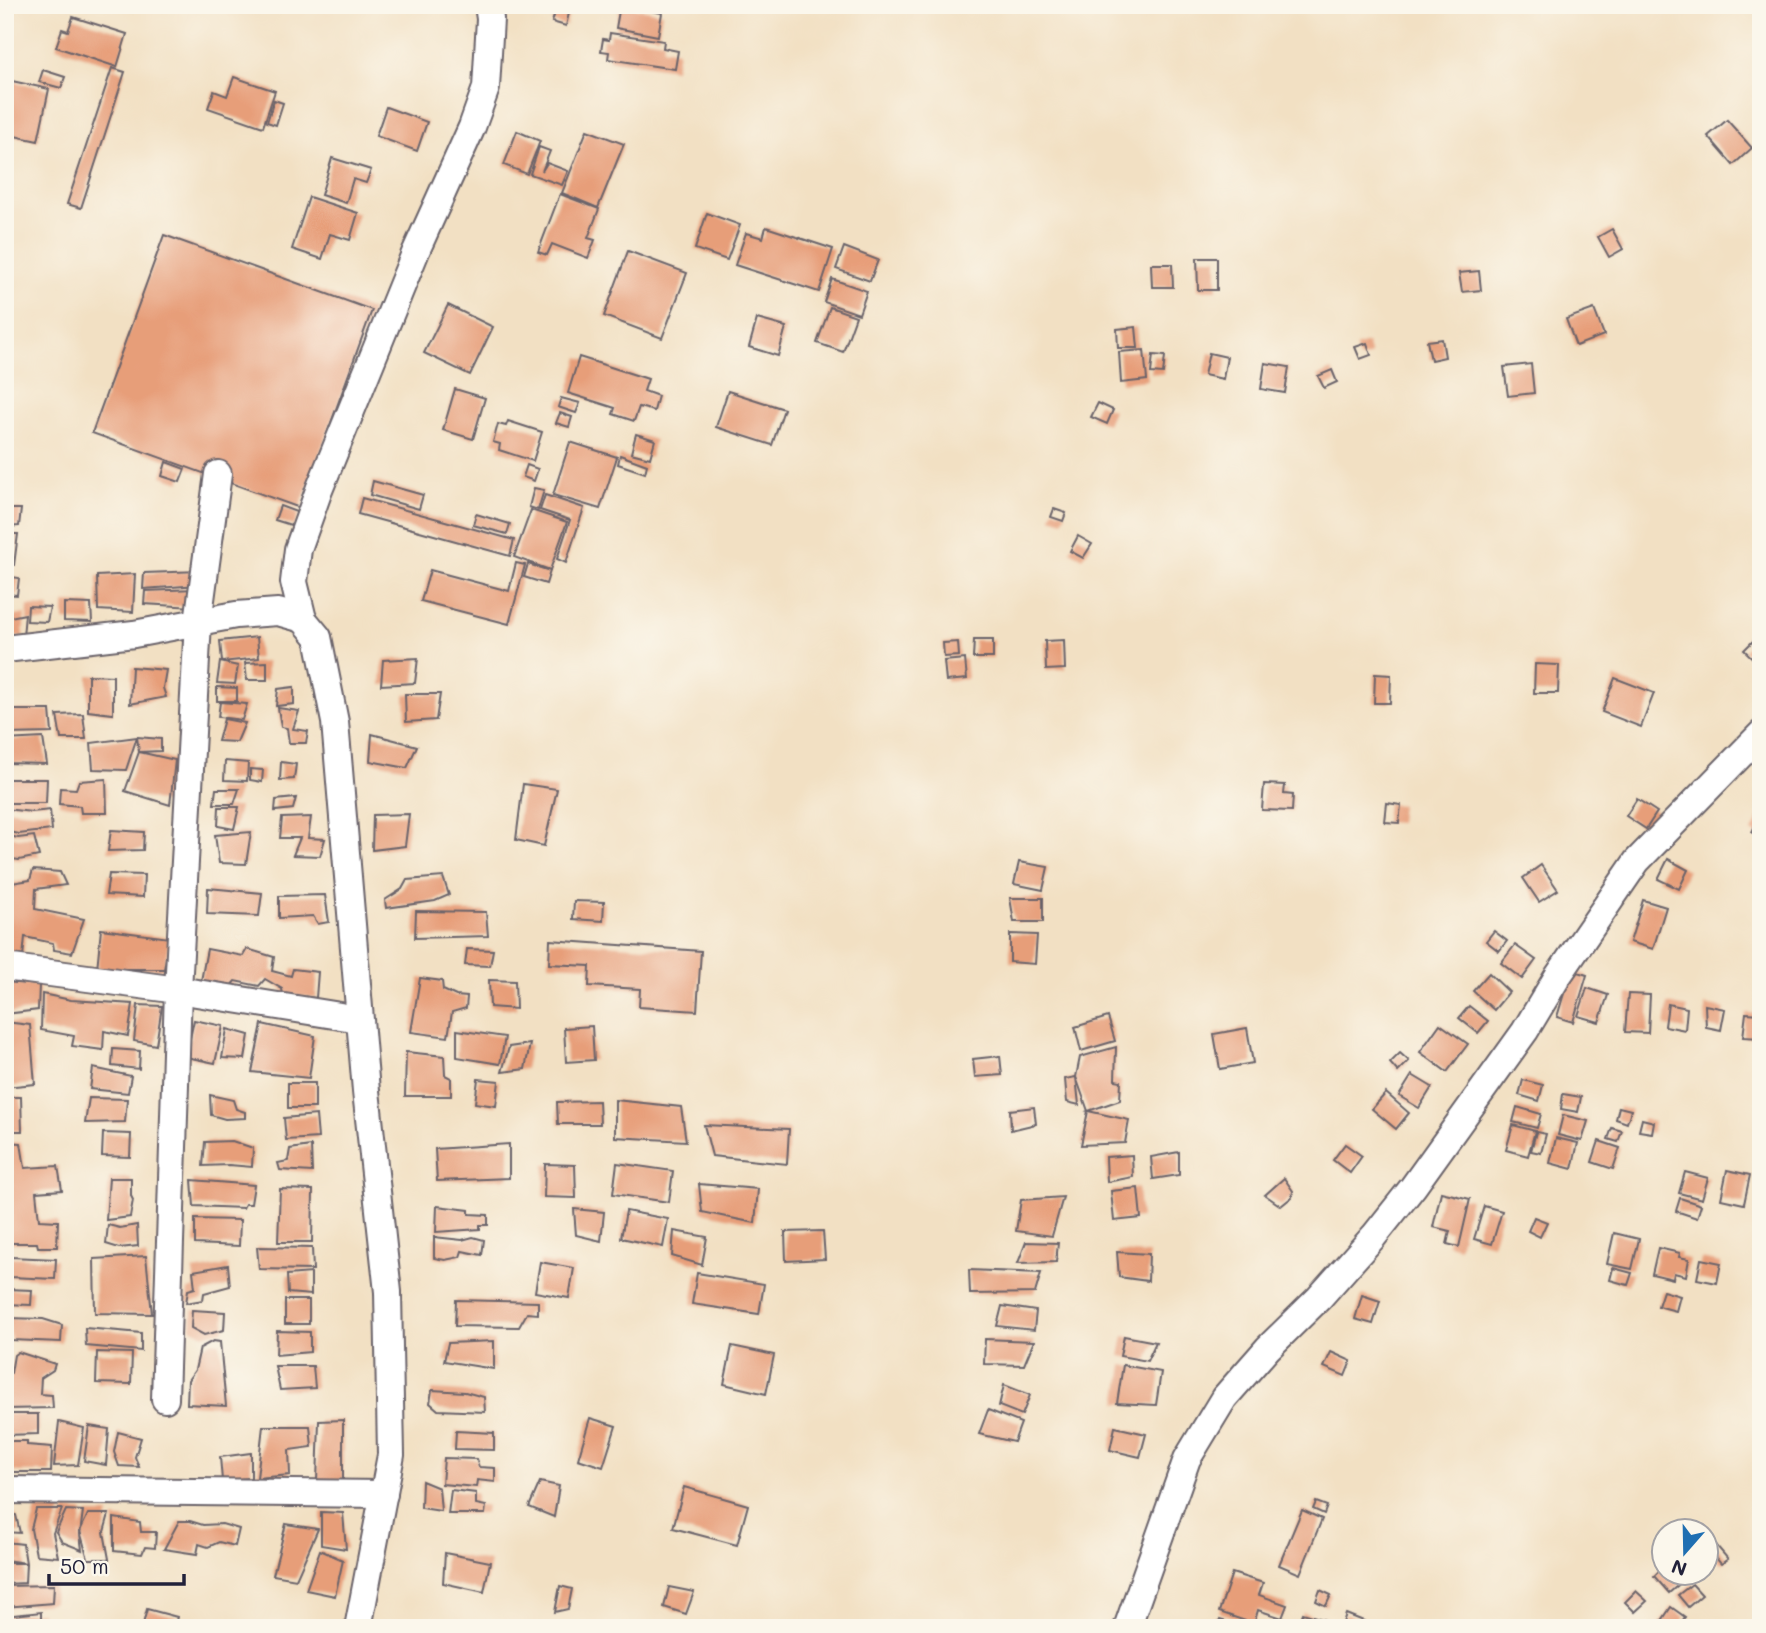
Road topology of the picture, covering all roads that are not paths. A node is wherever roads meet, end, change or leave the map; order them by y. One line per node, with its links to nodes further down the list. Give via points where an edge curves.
1 (488, 5): 3 (street, via 486,88 298,549 294,582)
2 (218, 474): 4 (street)
3 (303, 619): 4 (street, via 278,612); 9 (street, via 318,637 335,722)
4 (198, 622): 5 (street); 8 (street)
5 (5, 649)
6 (1761, 734): 14 (street, via 1637,861 1518,1042 1413,1187 1328,1288 1224,1398 1187,1459)
7 (5, 967): 8 (street)
8 (178, 990): 9 (street); 10 (street)
9 (359, 1019): 12 (street, via 388,1292 391,1455)
10 (165, 1399)
11 (5, 1490): 12 (street)
12 (384, 1494): 13 (street)
13 (358, 1628)
14 (1127, 1628)

